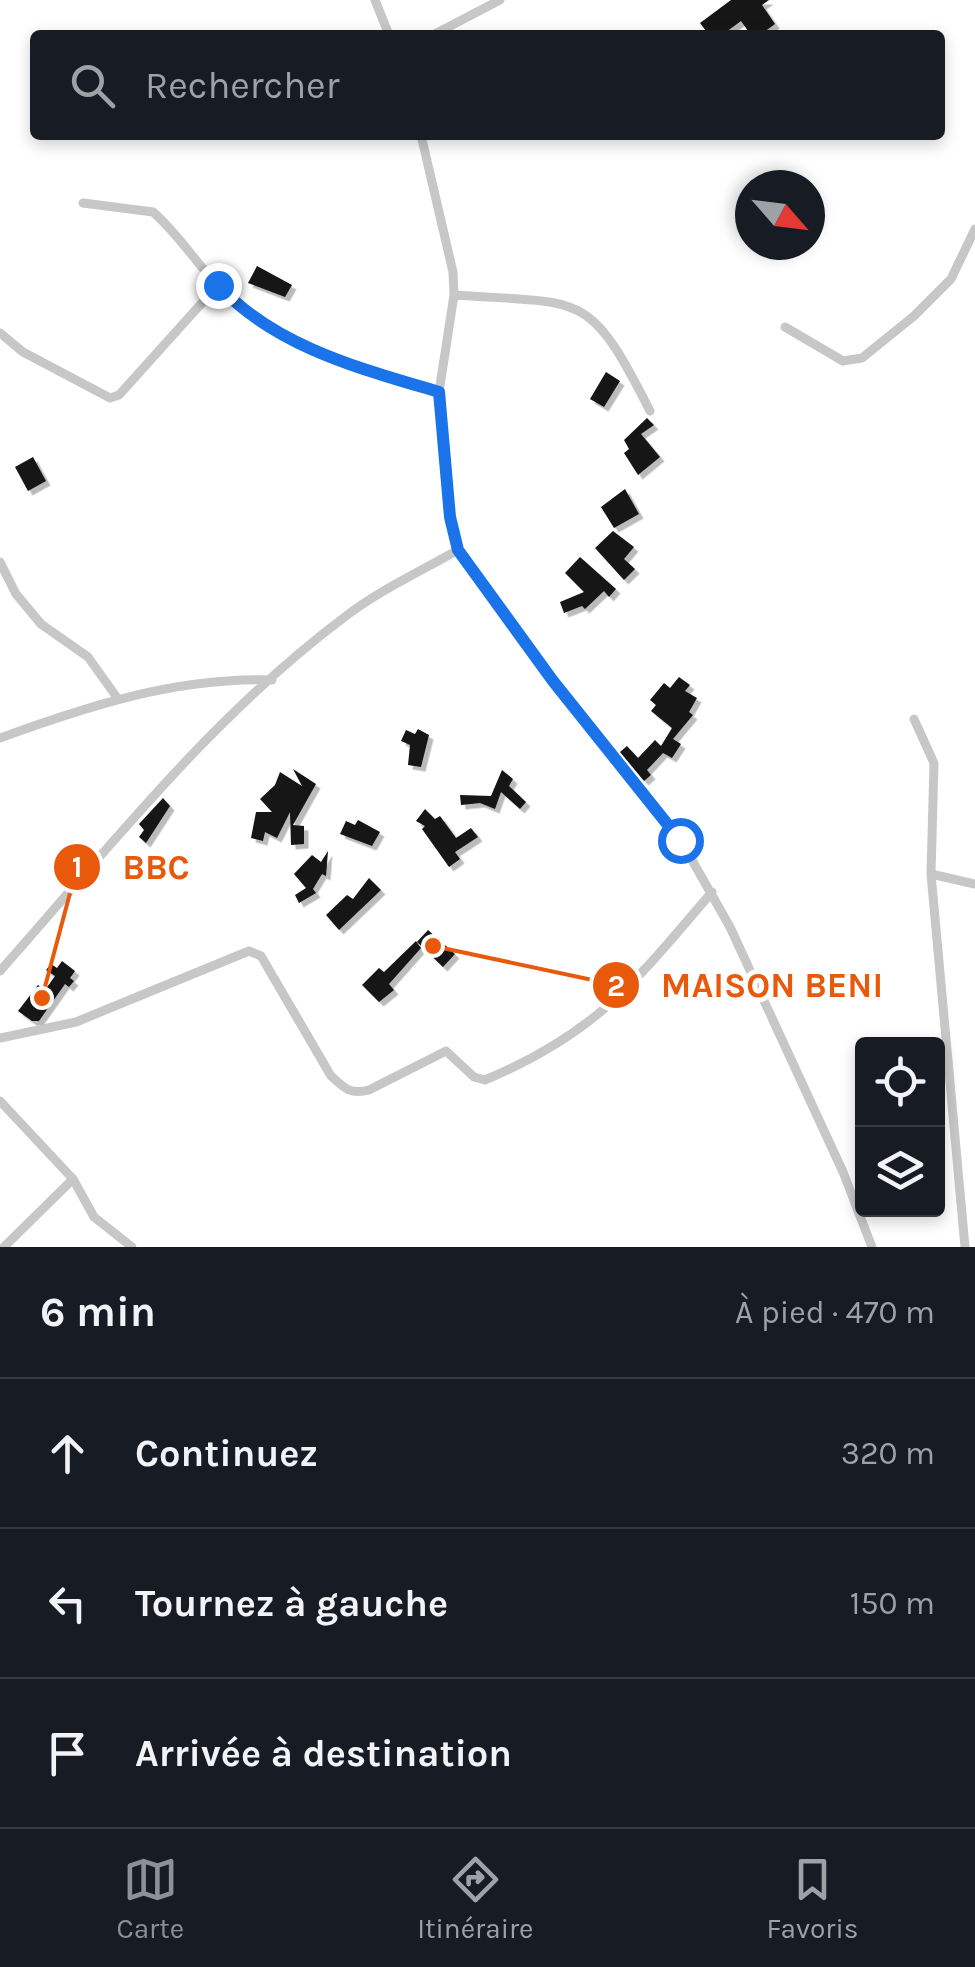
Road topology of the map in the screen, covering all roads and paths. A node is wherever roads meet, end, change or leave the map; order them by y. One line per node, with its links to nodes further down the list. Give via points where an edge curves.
1 (375, 0): 3 (street)
2 (500, 0): 4 (street)
3 (387, 30)
4 (443, 30)
5 (423, 140): 9 (street)
6 (83, 203): 8 (street, via 152,212)
7 (975, 229): 10 (street, via 951,278 862,358 842,361)
8 (218, 285): 11 (street, via 110,398); 12 (street, via 258,318 330,358)
9 (454, 295): 12 (street); 13 (street, via 549,302 592,315 616,342)
10 (785, 327)
11 (0, 333)
12 (439, 392): 14 (street)
13 (650, 411)
14 (458, 550): 16 (street, via 347,614); 22 (street, via 680,840)
15 (0, 562): 17 (street, via 41,624 88,657)
16 (272, 680): 17 (street, via 222,678); 23 (street, via 169,776)
17 (118, 699): 19 (street)
18 (914, 719): 20 (street, via 934,763)
19 (0, 738)
20 (932, 874): 21 (street); 30 (street)
21 (975, 884)
22 (712, 892): 24 (street, via 610,1008 564,1042 484,1080 446,1051 368,1090 346,1090 331,1076 261,956 249,952 76,1022); 29 (street)
23 (0, 971)
24 (0, 1038)
25 (0, 1101): 26 (street)
26 (73, 1179): 27 (street); 28 (street, via 94,1217)
27 (4, 1247)
28 (132, 1247)
29 (872, 1247)
30 (965, 1247)

